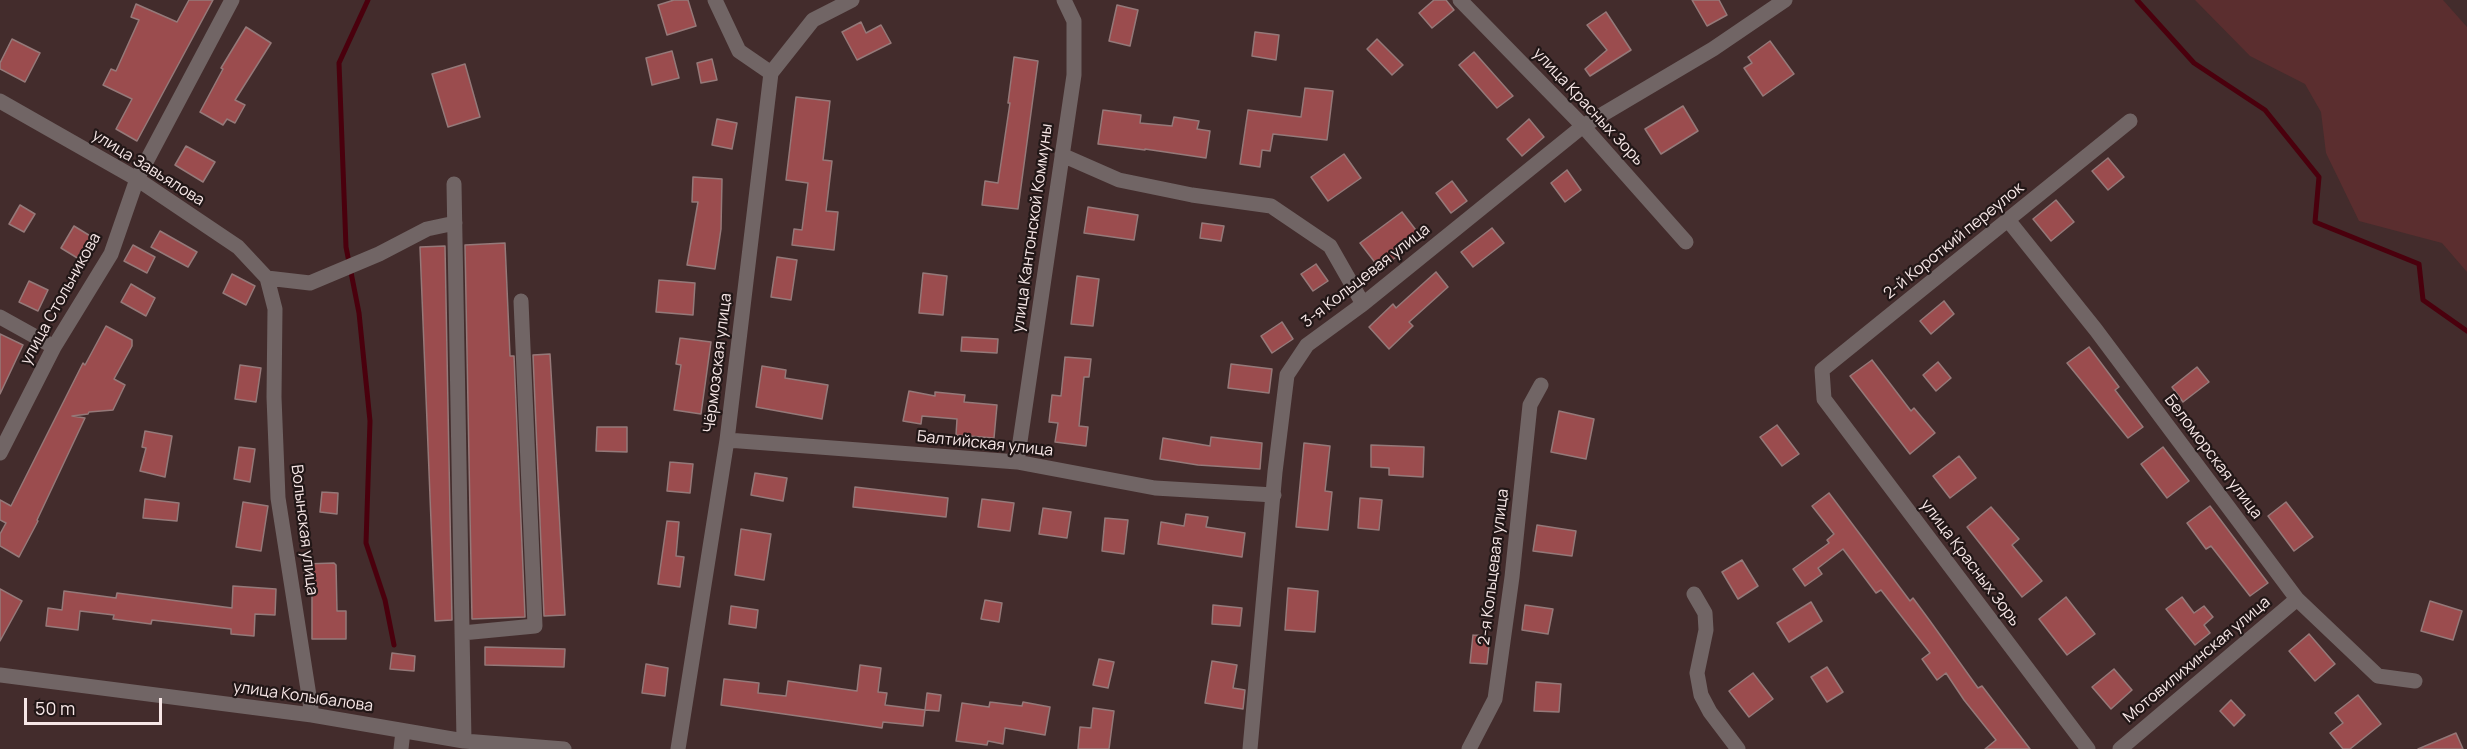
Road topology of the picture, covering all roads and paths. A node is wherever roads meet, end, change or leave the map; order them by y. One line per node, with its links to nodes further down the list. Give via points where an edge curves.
1 (232, 0): 12 (street, улица Стольникова)
2 (715, 0): 7 (street, via 739,51)
3 (852, 0): 7 (street, via 813,20)
4 (1064, 0): 11 (street, улица Кантонской Коммуны, via 1074,21 1074,75)
5 (1460, 0): 10 (street, улица Красных Зорь)
6 (1785, 0): 10 (street, 3-я Кольцевая улица, via 1713,49)
7 (771, 73): 24 (street, Чёрмозская улица)
8 (0, 101): 12 (street, улица Завьялова)
9 (2130, 121): 14 (street, 2-й Короткий переулок)
10 (1584, 126): 16 (street, улица Красных Зорь); 19 (street, 3-я Кольцевая улица)
11 (1062, 155): 19 (street, via 1119,180 1271,206 1330,246); 26 (street, улица Кантонской Коммуны)
12 (137, 179): 17 (street, улица Завьялова, via 238,247); 21 (street, улица Стольникова, via 111,254)
13 (454, 184): 15 (street)
14 (2008, 220): 23 (street, 2-й Короткий переулок, via 1822,370); 29 (street, Беломорская улица, via 2096,330)
15 (455, 223): 17 (street, via 427,229 310,283); 30 (street)
16 (1686, 242)
17 (267, 278): 33 (street, Волынская улица, via 275,309 278,498)
18 (521, 301): 30 (street, via 536,626)
19 (1363, 304): 27 (street, 3-я Кольцевая улица, via 1307,345 1287,375)
20 (0, 317): 21 (street)
21 (54, 347): 25 (street, улица Стольникова)
22 (1541, 385): 40 (street, 2-я Кольцевая улица, via 1530,405 1495,699)
23 (1824, 399): 42 (street, улица Красных Зорь)
24 (727, 440): 26 (street, Балтийская улица); 38 (street, Чёрмозская улица)
25 (0, 453)
26 (1017, 462): 27 (street, Балтийская улица, via 1155,488)
27 (1274, 495): 39 (street, 3-я Кольцевая улица)
28 (1694, 594): 41 (street, via 1705,613 1706,630 1697,673 1701,695)
29 (2297, 599): 32 (street, Беломорская улица, via 2378,676); 43 (street, Мотовилихинская улица)
30 (462, 633): 35 (street)
31 (0, 675): 33 (street, улица Колыбалова)
32 (2415, 681)
33 (312, 715): 34 (street, улица Колыбалова)
34 (403, 731): 35 (street, улица Колыбалова); 36 (street)
35 (464, 741): 37 (street, улица Колыбалова)
36 (401, 749)
37 (564, 749)
38 (678, 749)
39 (1250, 749)
40 (1468, 749)
41 (1738, 749)
42 (2088, 749)
43 (2120, 749)

